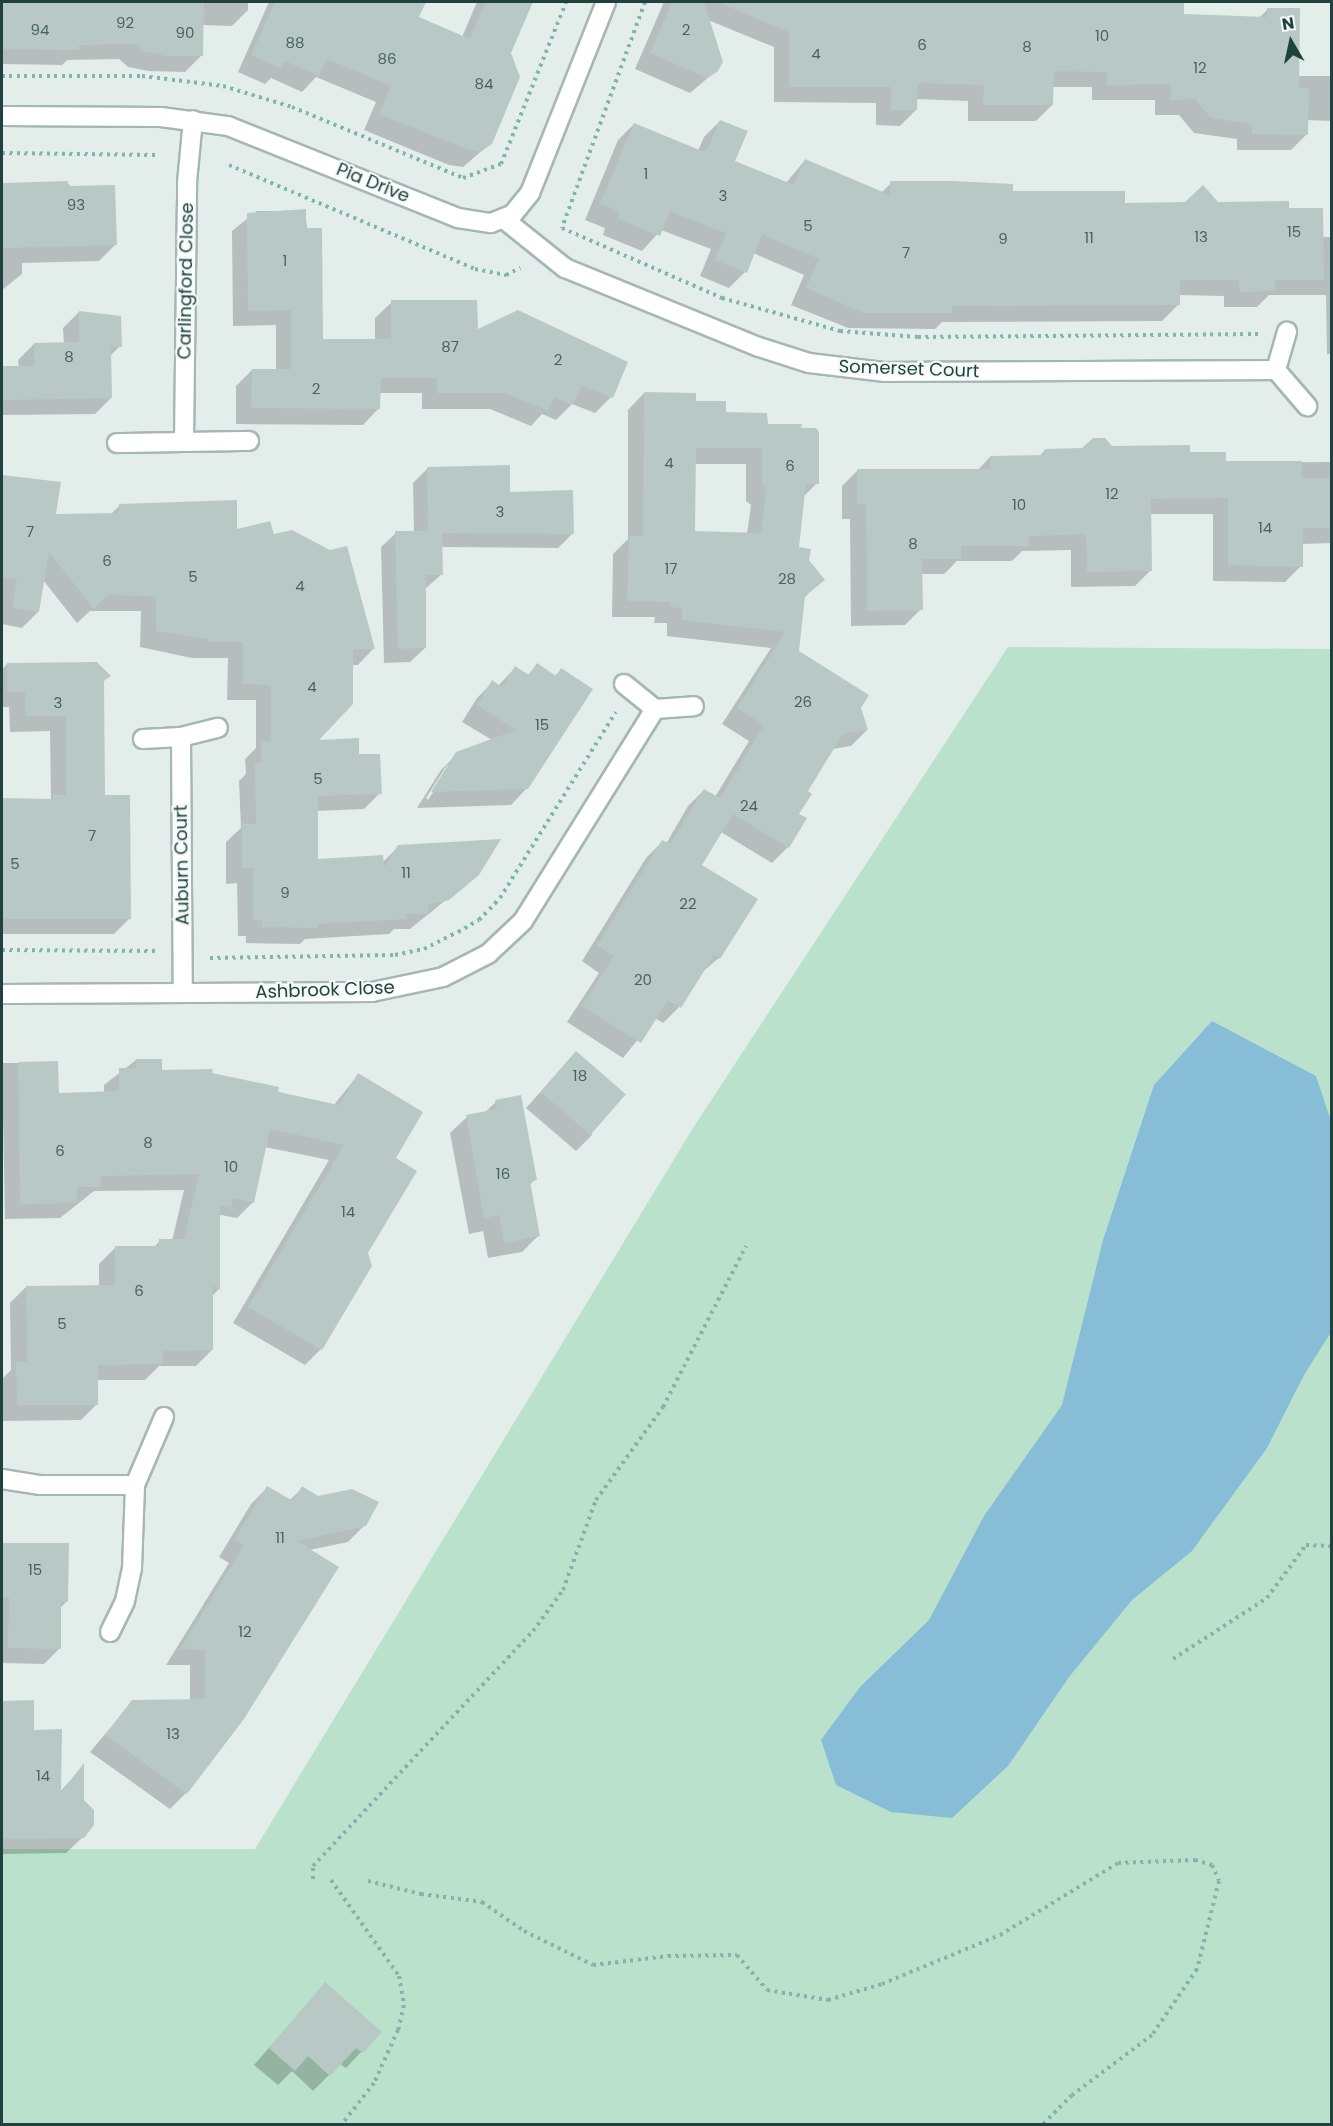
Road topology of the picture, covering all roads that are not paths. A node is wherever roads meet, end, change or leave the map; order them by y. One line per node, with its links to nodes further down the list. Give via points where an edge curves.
1 (606, 2): 4 (street, via 530,193)
2 (2, 116): 3 (street, Pia Drive)
3 (193, 120): 4 (street, Pia Drive, via 256,136 458,218 485,223); 9 (street, Carlingford Close, via 187,182)
4 (505, 220): 6 (street, Somerset Court, via 565,268 759,347 809,363 913,372)
5 (1286, 335): 6 (street)
6 (1276, 370): 7 (street)
7 (1307, 406)
8 (249, 441): 9 (street)
9 (184, 442): 10 (street)
10 (117, 443)
11 (627, 686): 13 (street)
12 (694, 706): 13 (street)
13 (655, 709): 17 (street, Ashbrook Close, via 538,902 507,938 478,960 443,977 397,989)
14 (218, 728): 15 (street)
15 (181, 737): 16 (street); 17 (street, Auburn Court)
16 (143, 739)
17 (183, 993): 18 (street, Ashbrook Close)
18 (2, 994)
19 (164, 1417): 21 (street)
20 (2, 1479): 21 (street, via 41,1485)
21 (135, 1485): 22 (street, via 132,1568 125,1601)
22 (110, 1632)

